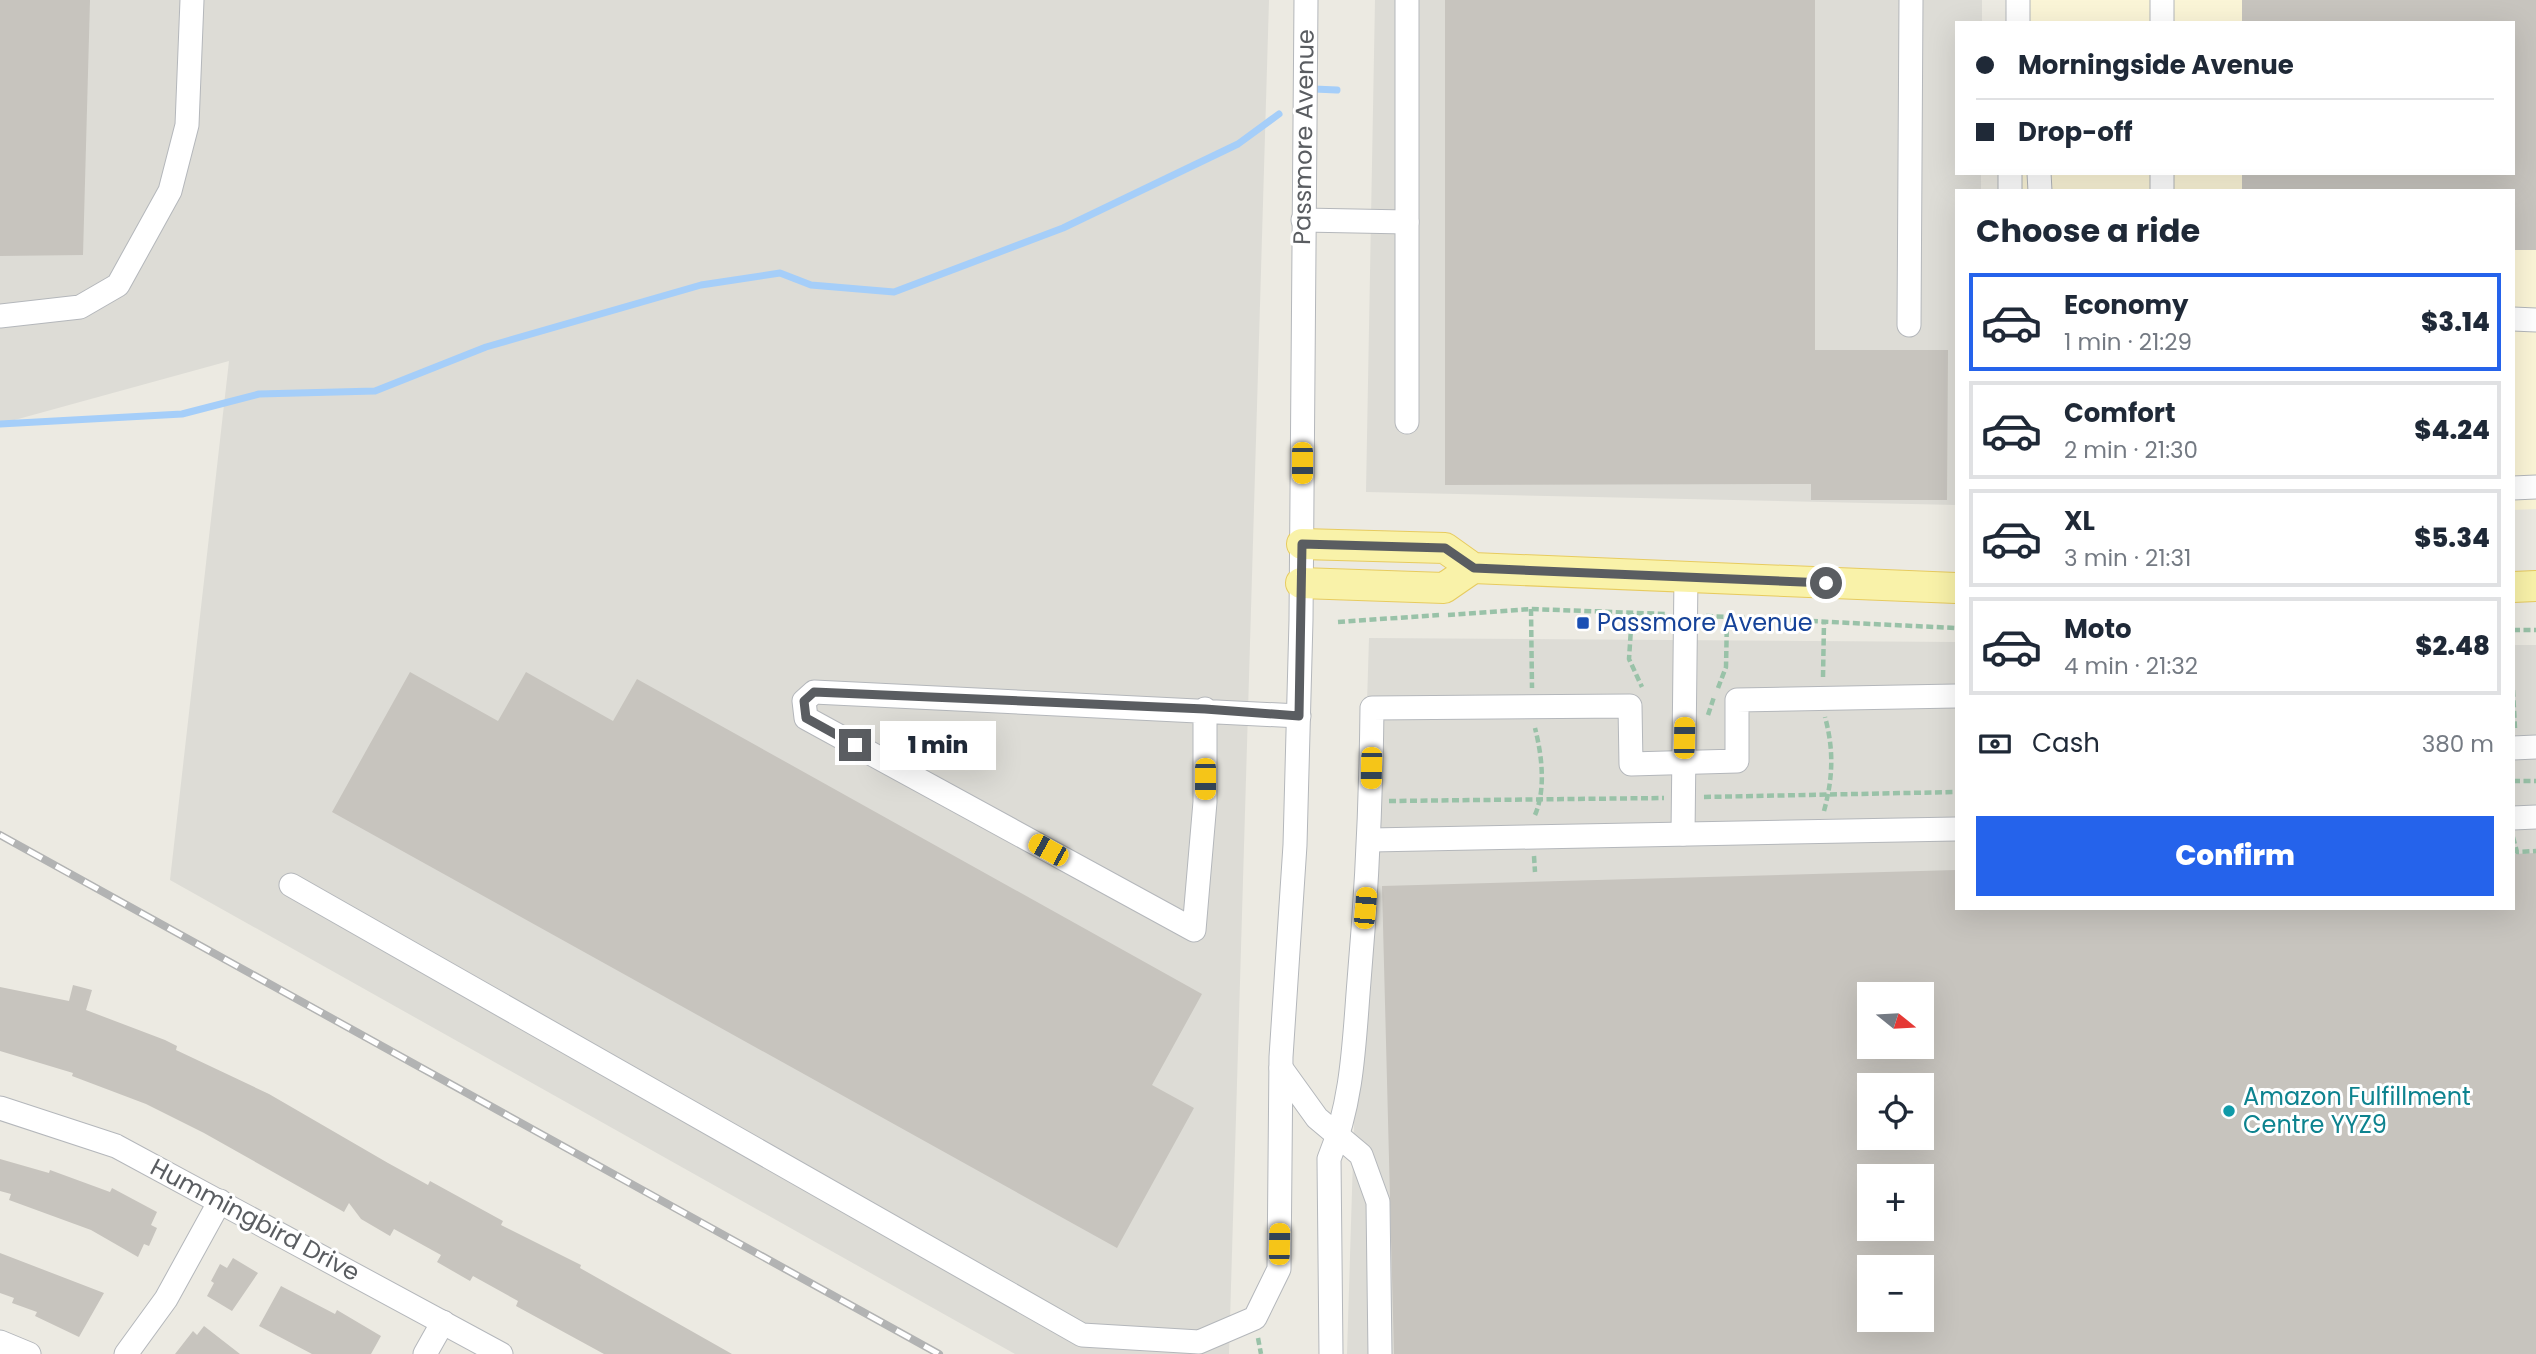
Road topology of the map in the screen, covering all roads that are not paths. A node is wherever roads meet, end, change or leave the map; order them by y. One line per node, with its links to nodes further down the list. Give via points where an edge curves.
1 (192, 0): 11 (street, via 187,125 170,191 118,285 80,307)
2 (1306, 0): 9 (street, Passmore Avenue)
3 (1407, 0): 10 (street)
4 (1911, 0): 14 (street)
5 (2018, 0): 7 (street)
6 (2162, 0): 8 (street)
7 (2018, 21)
8 (2162, 21)
9 (1303, 220): 10 (street); 18 (street, Passmore Avenue)
10 (1407, 222): 15 (street)
11 (0, 316)
12 (2515, 319): 13 (street)
13 (2536, 320)
14 (1909, 325)
15 (1407, 422)
16 (2536, 487): 17 (street)
17 (2515, 488)
18 (1302, 544): 19 (main road, via 1445,548); 21 (street, Passmore Avenue)
19 (1474, 568): 20 (main road); 21 (main road, via 1444,588)
20 (1686, 576): 24 (main road); 30 (street)
21 (1301, 583): 27 (street, Passmore Avenue)
22 (2536, 586): 23 (main road)
23 (2515, 587)
24 (1955, 588)
25 (1955, 696): 30 (street, via 1737,700 1737,761)
26 (1205, 709): 26 (street, via 814,692 804,701 806,718 1194,930 1205,802); 27 (street)
27 (1299, 716): 37 (street, Passmore Avenue)
28 (2536, 747): 29 (street)
29 (2515, 748)
30 (1684, 762): 34 (street); 35 (street, via 1631,764 1630,706 1372,708)
31 (2536, 817): 32 (street)
32 (2515, 818)
33 (1955, 829): 34 (street)
34 (1683, 834): 35 (street)
35 (1371, 840): 39 (street, via 1351,1087)
36 (291, 886): 37 (street, Passmore Avenue, via 1082,1335 1199,1342 1255,1318 1279,1269)
37 (1281, 1068): 39 (street, via 1317,1118)
38 (0, 1108): 40 (street, Hummingbird Drive, via 116,1146)
39 (1339, 1134): 47 (street, via 1329,1159); 48 (street, via 1361,1155 1378,1202)
40 (220, 1201): 41 (street, Hummingbird Drive); 44 (street, via 166,1299)
41 (443, 1322): 45 (street); 46 (street, Hummingbird Drive)
42 (0, 1342): 43 (street)
43 (29, 1354)
44 (126, 1354)
45 (425, 1354)
46 (501, 1354)
47 (1331, 1354)
48 (1380, 1354)

